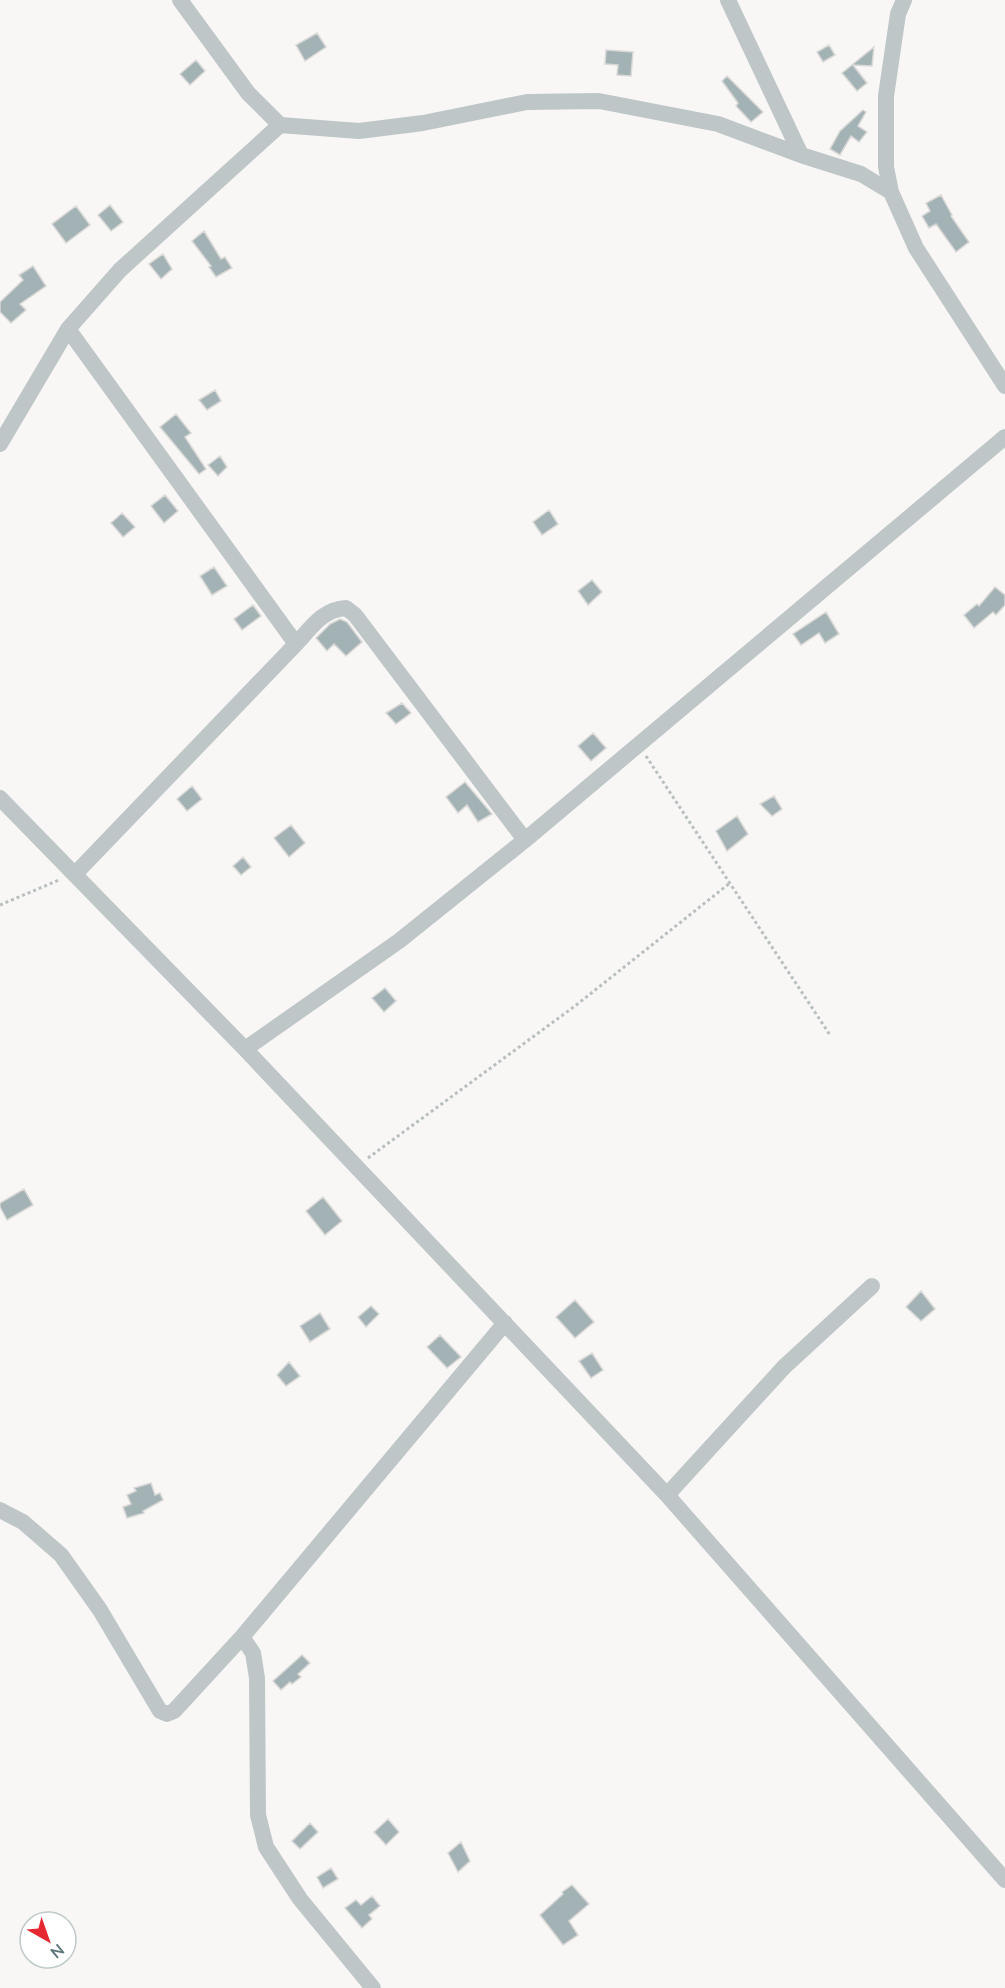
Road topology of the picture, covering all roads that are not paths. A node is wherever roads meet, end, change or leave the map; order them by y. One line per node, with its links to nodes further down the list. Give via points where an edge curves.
1 (180, 0): 4 (street, via 249,93)
2 (728, 0): 5 (street)
3 (904, 0): 6 (street, via 898,14 886,96 886,167)
4 (280, 125): 5 (street, via 359,131 423,123 527,102 599,101 718,124); 7 (street, via 120,270)
5 (801, 155): 6 (street, via 861,174)
6 (891, 192): 8 (street, via 916,248)
7 (68, 329): 10 (street); 11 (street)
8 (1005, 386)
9 (1005, 437): 13 (street)
10 (0, 444)
11 (296, 644): 13 (street, via 334,608 346,608 355,615); 14 (street)
12 (0, 798): 14 (street)
13 (525, 840): 15 (street, via 399,942)
14 (75, 874): 15 (street)
15 (244, 1049): 17 (street)
16 (872, 1286): 18 (street, via 784,1367)
17 (505, 1323): 18 (street); 20 (street)
18 (667, 1495): 21 (street)
19 (0, 1510): 20 (street, via 22,1522 61,1555 100,1610 160,1711 174,1712)
20 (242, 1637): 22 (street, via 253,1653 257,1678 258,1815 266,1846 300,1899)
21 (1005, 1880)
22 (373, 1988)

